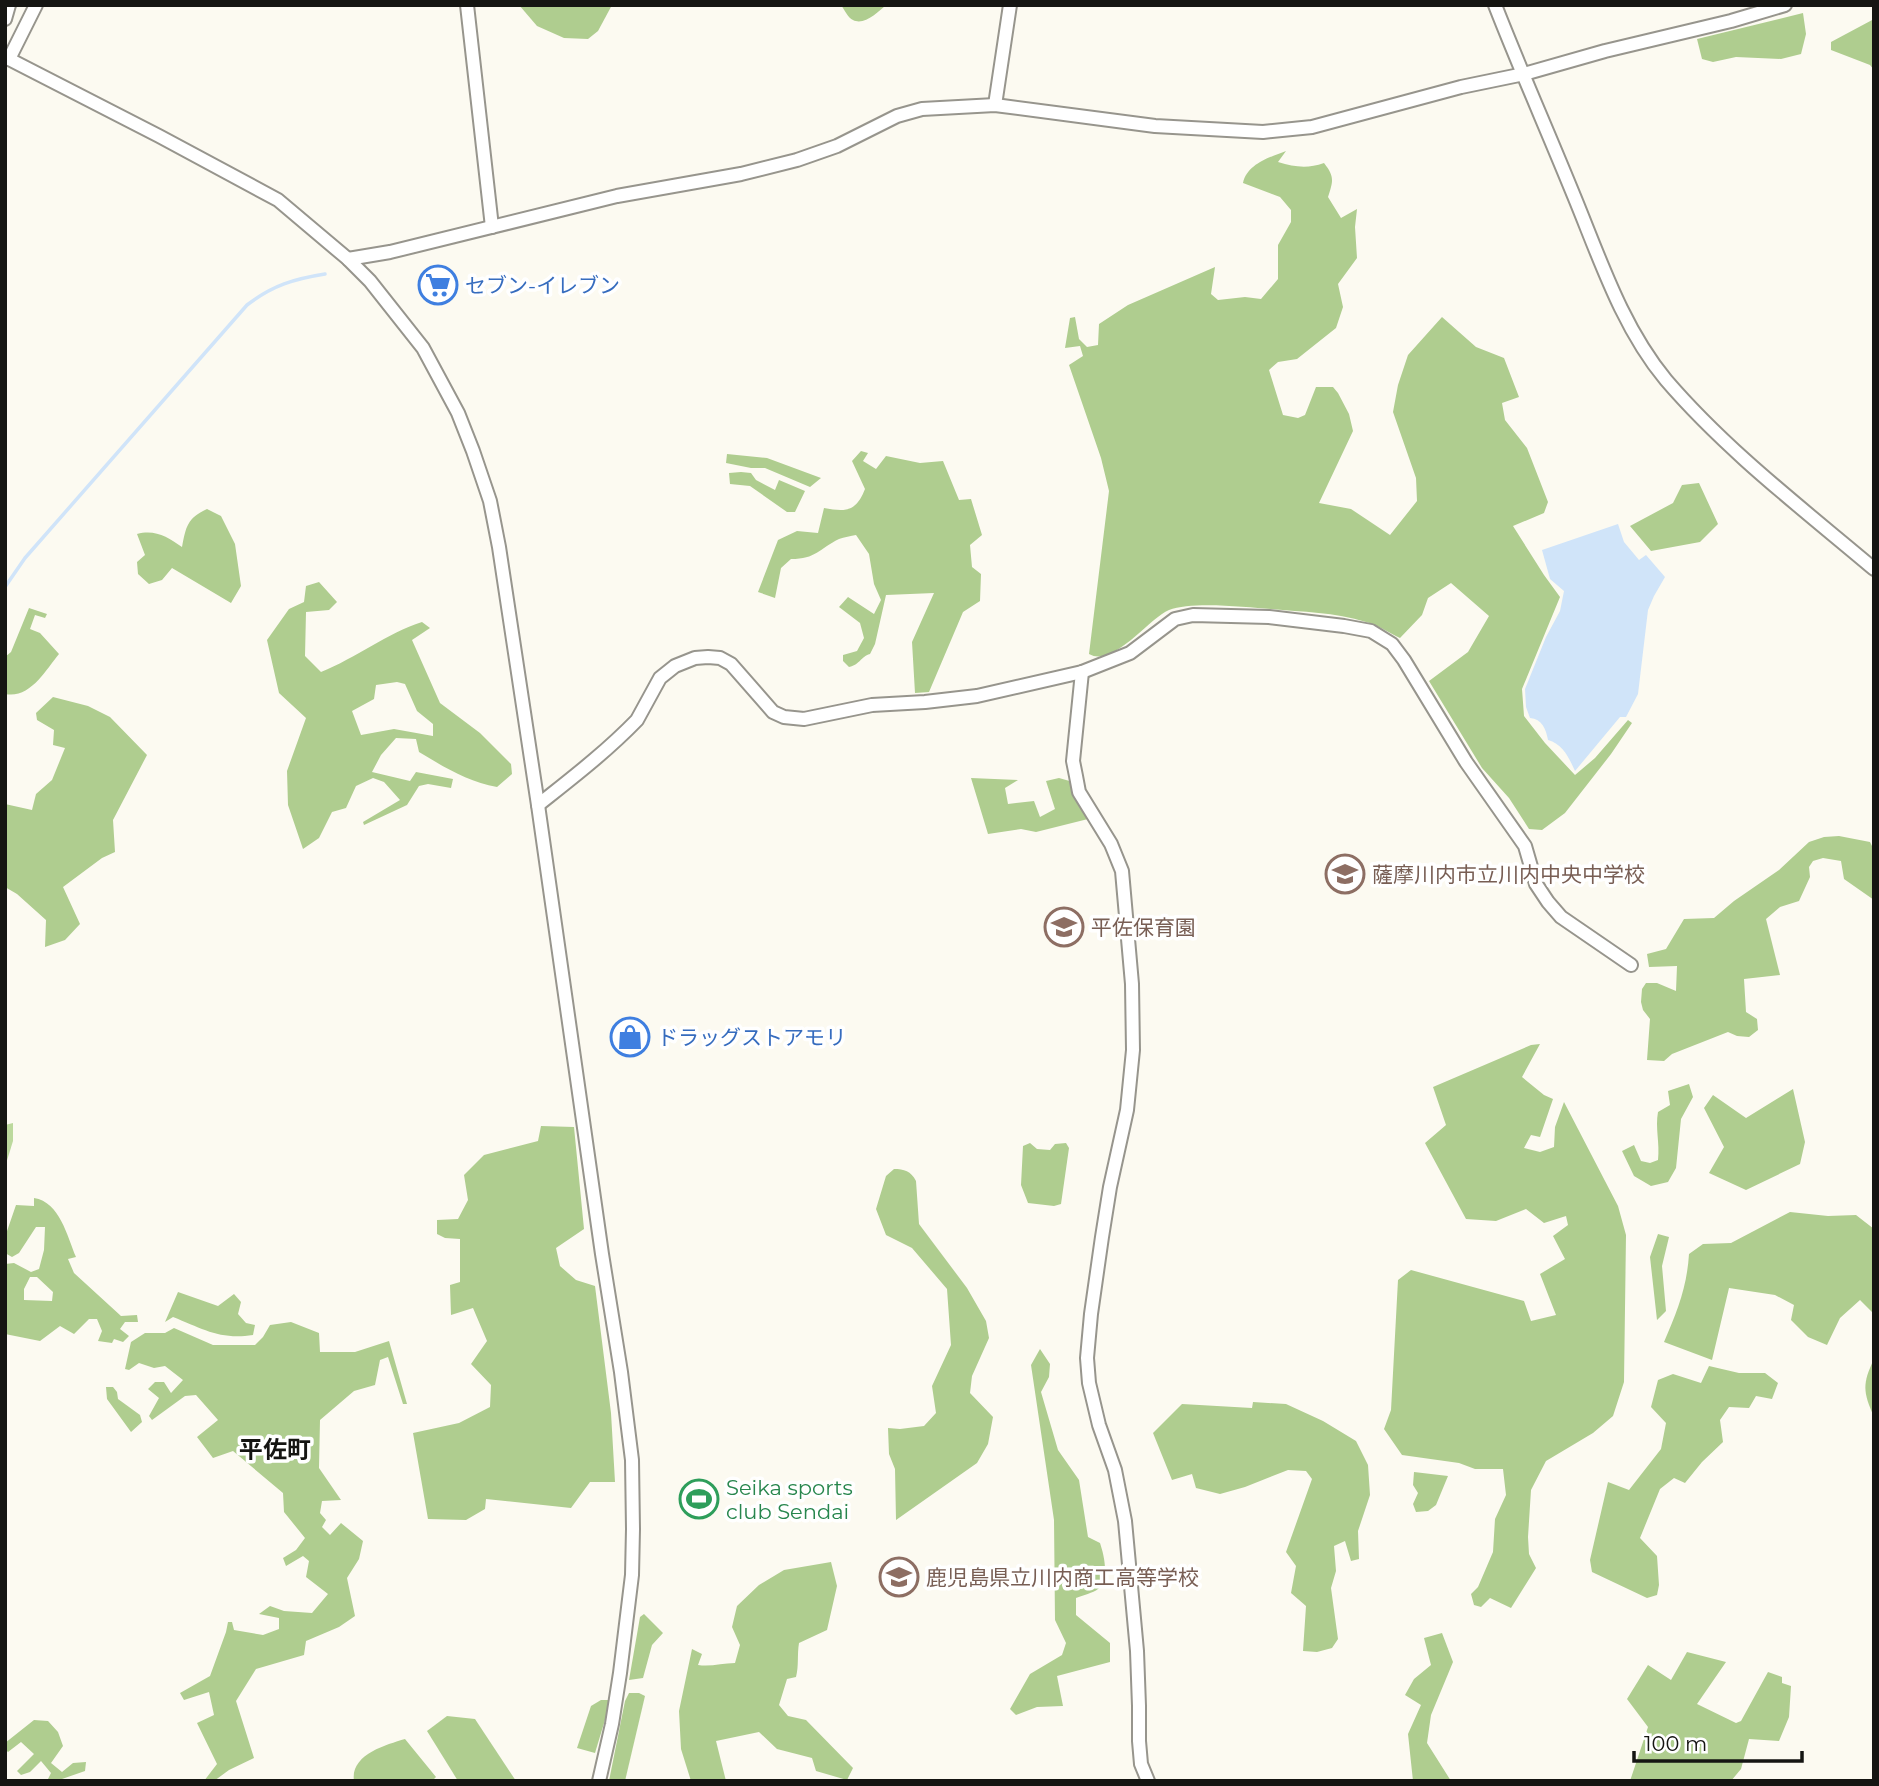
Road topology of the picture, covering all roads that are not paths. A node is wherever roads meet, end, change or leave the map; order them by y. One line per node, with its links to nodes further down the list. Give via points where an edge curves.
1 (9, 5): 7 (street)
2 (36, 5): 8 (street)
3 (467, 5): 11 (street)
4 (1010, 5): 10 (street)
5 (1495, 5): 9 (street)
6 (1785, 5): 9 (street)
7 (5, 19)
8 (7, 58): 12 (street, via 278,200)
9 (1524, 74): 10 (street, via 1311,127 1263,132 1155,126); 13 (street, via 1609,281 1639,342 1665,379 1716,433)
10 (995, 105): 11 (street, via 897,116 838,146 797,160)
11 (492, 226): 12 (street)
12 (348, 259): 15 (street, via 423,348 473,451 499,547)
13 (1874, 569)
14 (1082, 672): 15 (street, via 977,696 872,705 795,719 764,705 730,664 695,658 660,678 636,720 610,748); 16 (street, via 1130,653 1175,619 1193,615 1269,617 1371,631 1392,644 1404,660 1466,762 1525,846 1536,884 1548,902 1561,917); 18 (street, via 1073,761 1079,792 1122,871 1133,1050 1087,1358 1089,1383 1125,1521 1141,1764)
15 (538, 805): 17 (street, via 632,1460 632,1575 612,1724)
16 (1631, 965)
17 (599, 1781)
18 (1148, 1781)

